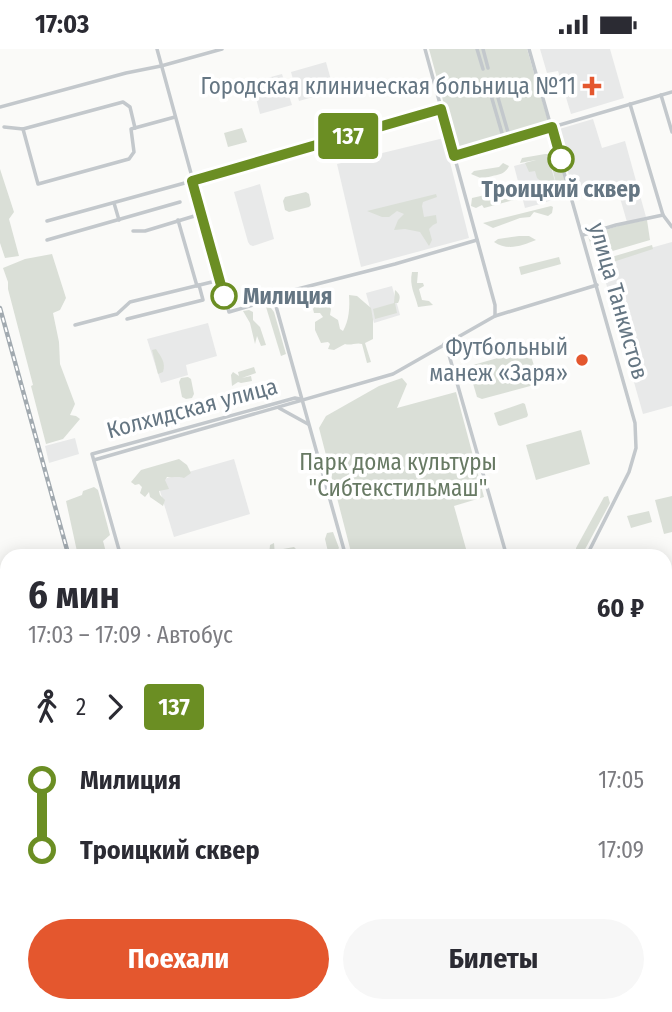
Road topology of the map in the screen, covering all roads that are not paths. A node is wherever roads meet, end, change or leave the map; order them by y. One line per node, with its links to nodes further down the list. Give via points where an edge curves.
1 (157, 49): 7 (street)
2 (222, 49): 7 (street)
3 (425, 49): 12 (street)
4 (477, 49): 5 (street, via 485,69)
5 (483, 49)
6 (529, 49): 15 (street, улица Танкистов)
7 (161, 66): 11 (street); 13 (street)
8 (672, 92): 9 (street)
9 (661, 95): 10 (street); 18 (street)
10 (630, 104): 15 (street); 26 (street)
11 (0, 107)
12 (441, 109): 21 (street); 22 (street)
13 (175, 117): 16 (street); 22 (street)
14 (4, 127): 17 (street)
15 (552, 127): 19 (street); 32 (street, улица Танкистов)
16 (135, 128): 17 (street, via 130,107 123,102); 17 (street, via 131,129 134,152 129,159 38,184)
17 (23, 129)
18 (672, 132)
19 (510, 139): 20 (street); 20 (street, via 491,84)
20 (505, 141): 21 (street)
21 (454, 156): 34 (street)
22 (192, 181): 24 (street); 25 (street)
23 (180, 202): 27 (street)
24 (114, 203): 27 (street); 29 (street)
25 (201, 214): 28 (street); 35 (street)
26 (663, 215): 30 (street); 32 (street)
27 (119, 220): 33 (street)
28 (178, 220): 31 (street); 36 (street)
29 (47, 221)
30 (671, 225)
31 (133, 231)
32 (583, 235): 37 (street, улица Танкистов)
33 (47, 240)
34 (477, 240): 38 (street, via 282,293); 39 (street)
35 (220, 280): 36 (street); 38 (street, via 229,312)
36 (198, 285): 40 (street, via 203,300); 41 (street, via 130,302 117,314)
37 (597, 285): 39 (street, Колхидская улица); 50 (street, улица Танкистов, via 630,401 636,448 629,472)
38 (274, 299): 43 (street)
39 (495, 316): 42 (street, Колхидская улица)
40 (127, 319)
41 (75, 325)
42 (444, 344): 43 (street, Колхидская улица, via 393,374); 49 (street)
43 (302, 400): 44 (street, Колхидская улица); 45 (street); 46 (street, Колхидская улица, via 295,398 92,454)
44 (279, 408): 45 (street); 46 (street, Колхидская улица)
45 (309, 425): 48 (street)
46 (94, 460): 47 (street)
47 (119, 549)
48 (344, 549)
49 (505, 549)
50 (590, 549)

